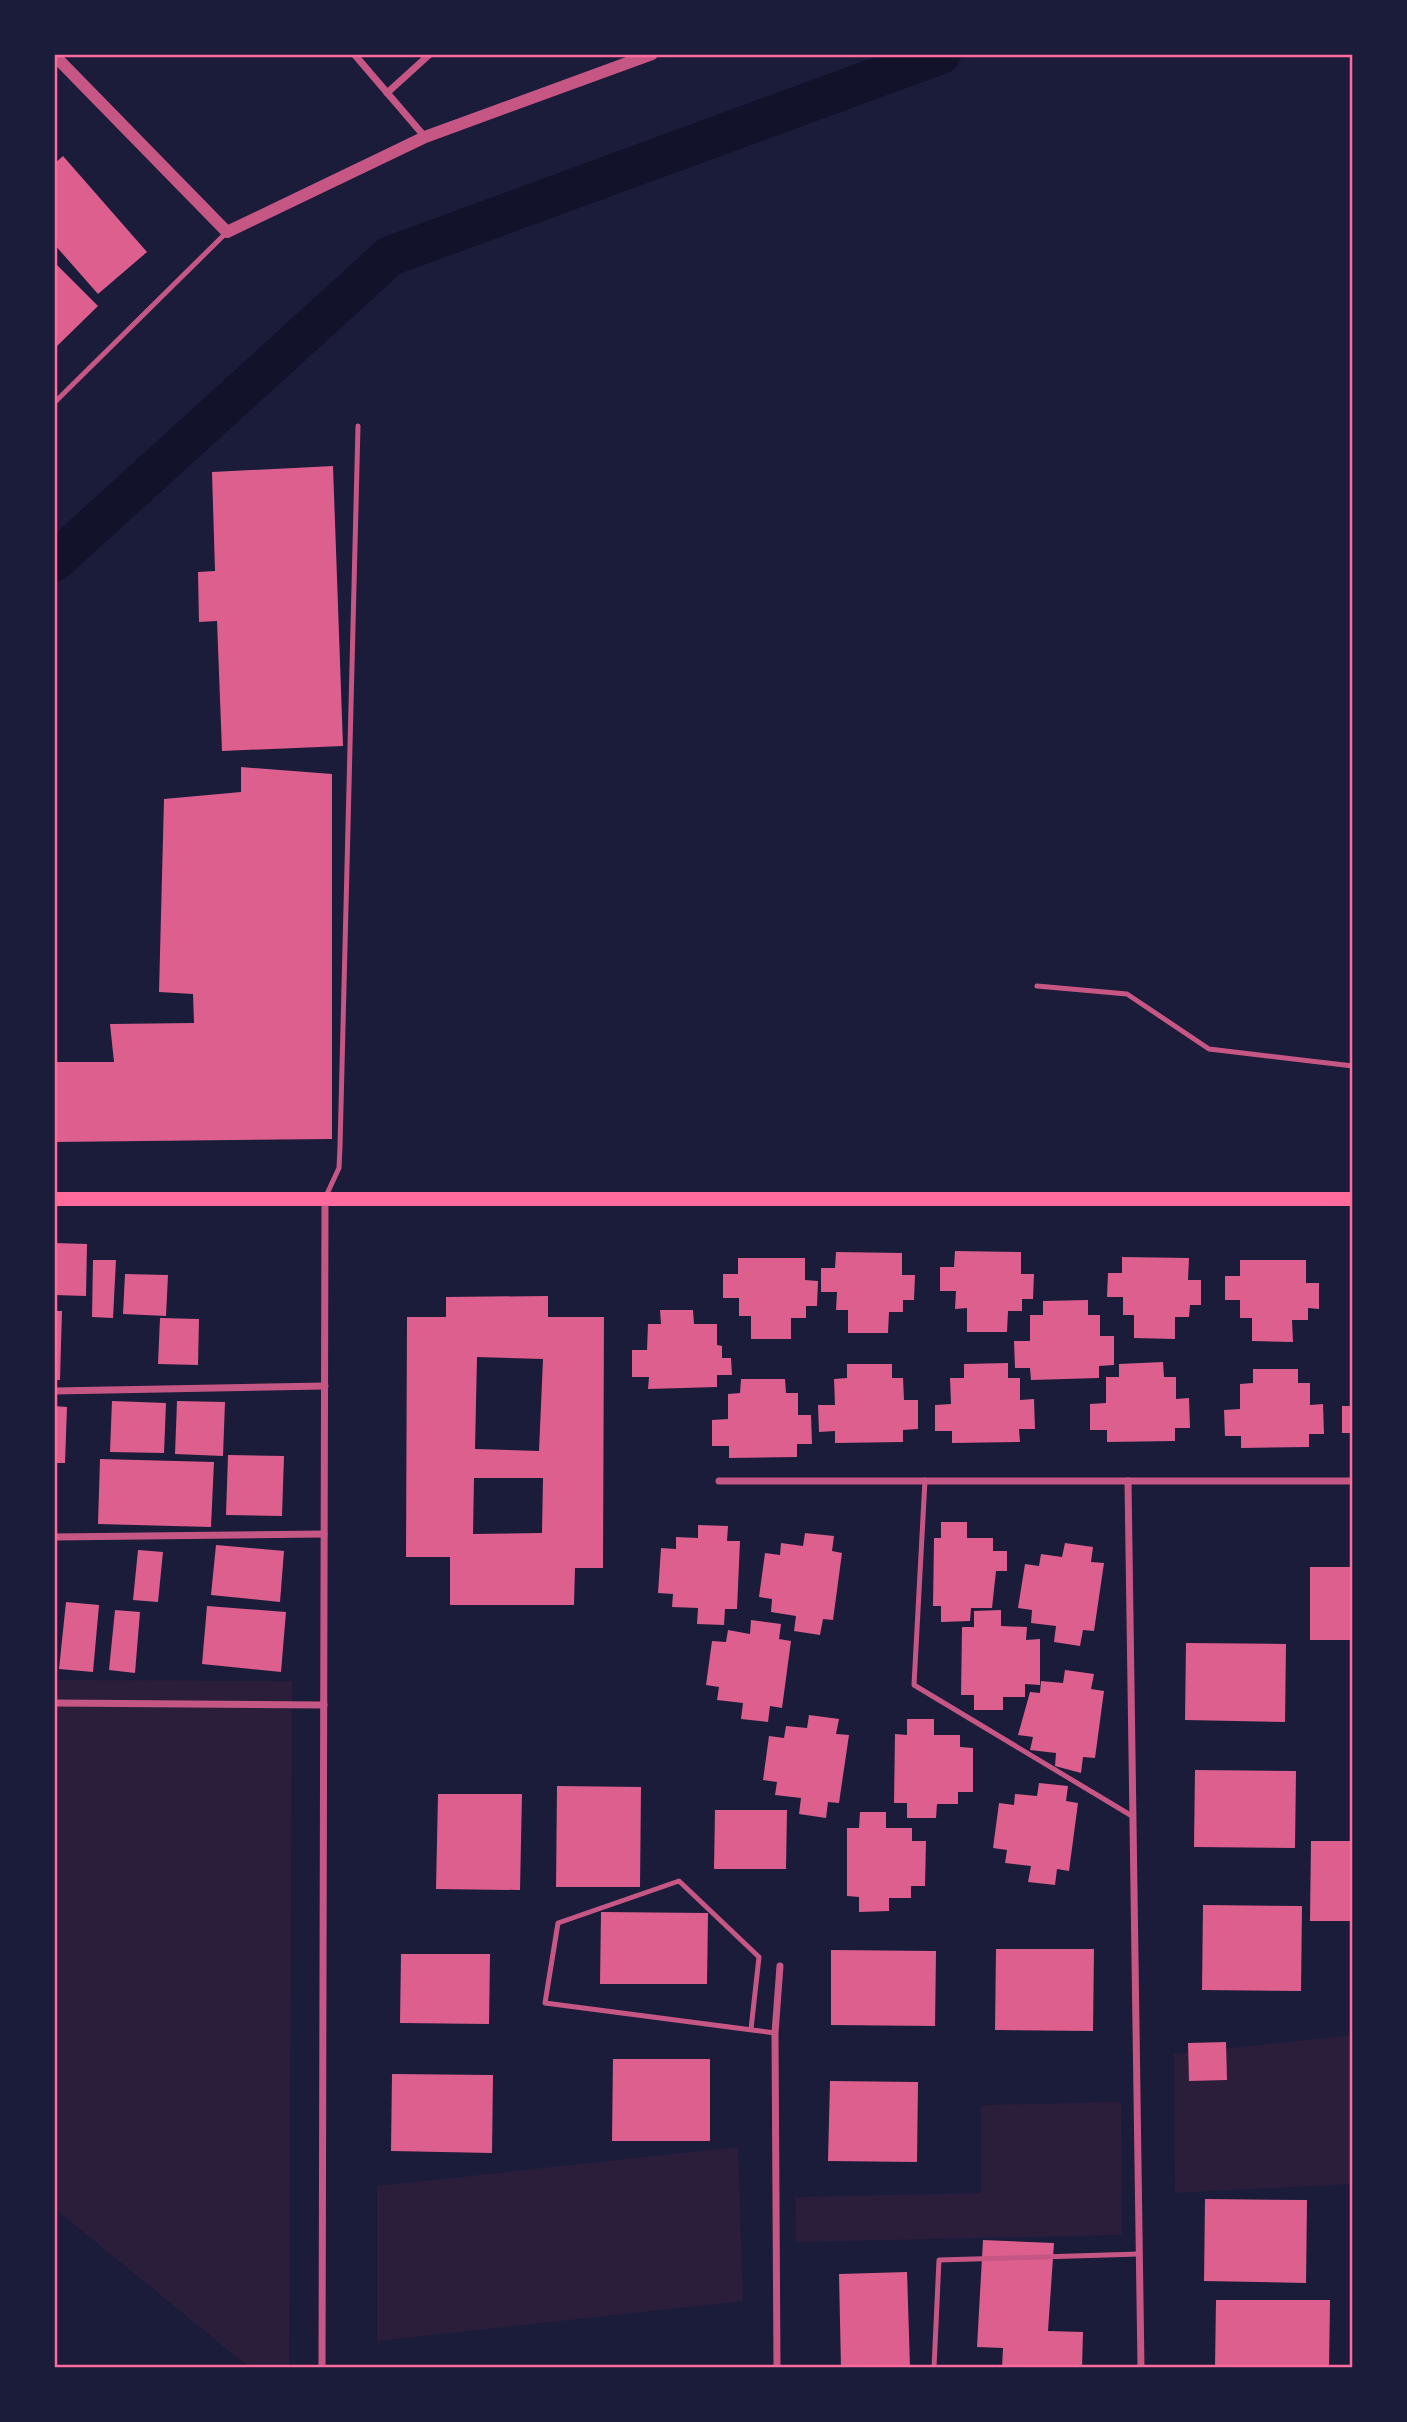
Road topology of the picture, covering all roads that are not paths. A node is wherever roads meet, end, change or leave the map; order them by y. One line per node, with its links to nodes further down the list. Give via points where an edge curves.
1 (354, 54): 5 (street)
2 (430, 54): 5 (street)
3 (652, 54): 6 (street)
4 (54, 55): 7 (street)
5 (387, 93): 6 (street)
6 (425, 137): 7 (street)
7 (227, 232): 8 (lane)
8 (54, 403)
9 (358, 426): 13 (lane, via 340,1147 339,1168)
10 (1037, 986): 11 (lane, via 1127,994 1209,1049)
11 (1353, 1066)
12 (54, 1199): 13 (main road)
13 (325, 1199): 14 (main road); 15 (street)
14 (1353, 1199)
15 (325, 1386): 16 (street); 21 (street)
16 (54, 1391)
17 (719, 1480): 18 (street)
18 (925, 1480): 19 (street); 25 (lane, via 914,1685)
19 (1129, 1481): 20 (street); 25 (street)
20 (1353, 1481)
21 (324, 1534): 22 (street); 24 (street)
22 (54, 1537)
23 (54, 1703): 24 (street)
24 (324, 1704): 30 (street)
25 (1132, 1816): 29 (street)
26 (780, 1966): 28 (street)
27 (751, 2029): 27 (lane, via 545,2003 558,1923 679,1881 759,1957); 28 (lane)
28 (775, 2033): 31 (street)
29 (1139, 2254): 32 (lane, via 939,2260); 33 (street)
30 (322, 2368)
31 (777, 2368)
32 (934, 2368)
33 (1141, 2368)

